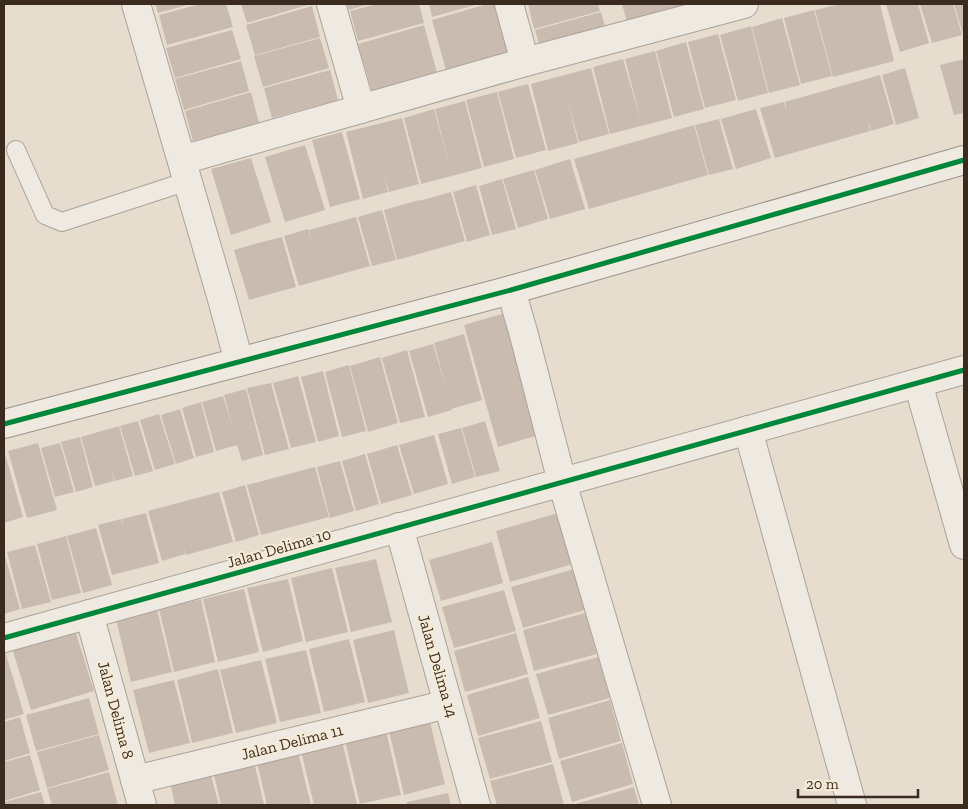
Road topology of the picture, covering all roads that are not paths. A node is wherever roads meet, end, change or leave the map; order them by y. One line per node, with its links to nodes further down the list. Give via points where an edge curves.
1 (136, 4): 10 (street)
2 (330, 4): 7 (street)
3 (509, 4): 6 (street)
4 (744, 4): 5 (street)
5 (717, 7): 6 (street)
6 (525, 62): 7 (street)
7 (361, 109): 10 (street)
8 (16, 150): 10 (lane, via 45,215 62,222)
9 (964, 160): 11 (street)
10 (185, 170): 12 (street)
11 (511, 290): 12 (street); 17 (street)
12 (238, 362): 15 (street)
13 (964, 370): 14 (street, Jalan Delima 10)
14 (918, 382): 16 (street, Jalan Delima 10); 19 (street)
15 (4, 424)
16 (748, 430): 17 (street, Jalan Delima 10); 26 (street)
17 (562, 482): 18 (street, Jalan Delima 10); 25 (street)
18 (399, 527): 20 (street, Jalan Delima 10); 22 (street, Jalan Delima 14)
19 (964, 546)
20 (89, 614): 21 (street, Jalan Delima 10); 23 (street, Jalan Delima 8)
21 (4, 638)
22 (448, 704): 23 (street, Jalan Delima 11); 24 (street, Jalan Delima 14)
23 (138, 793)
24 (476, 805)
25 (657, 805)
26 (852, 805)

